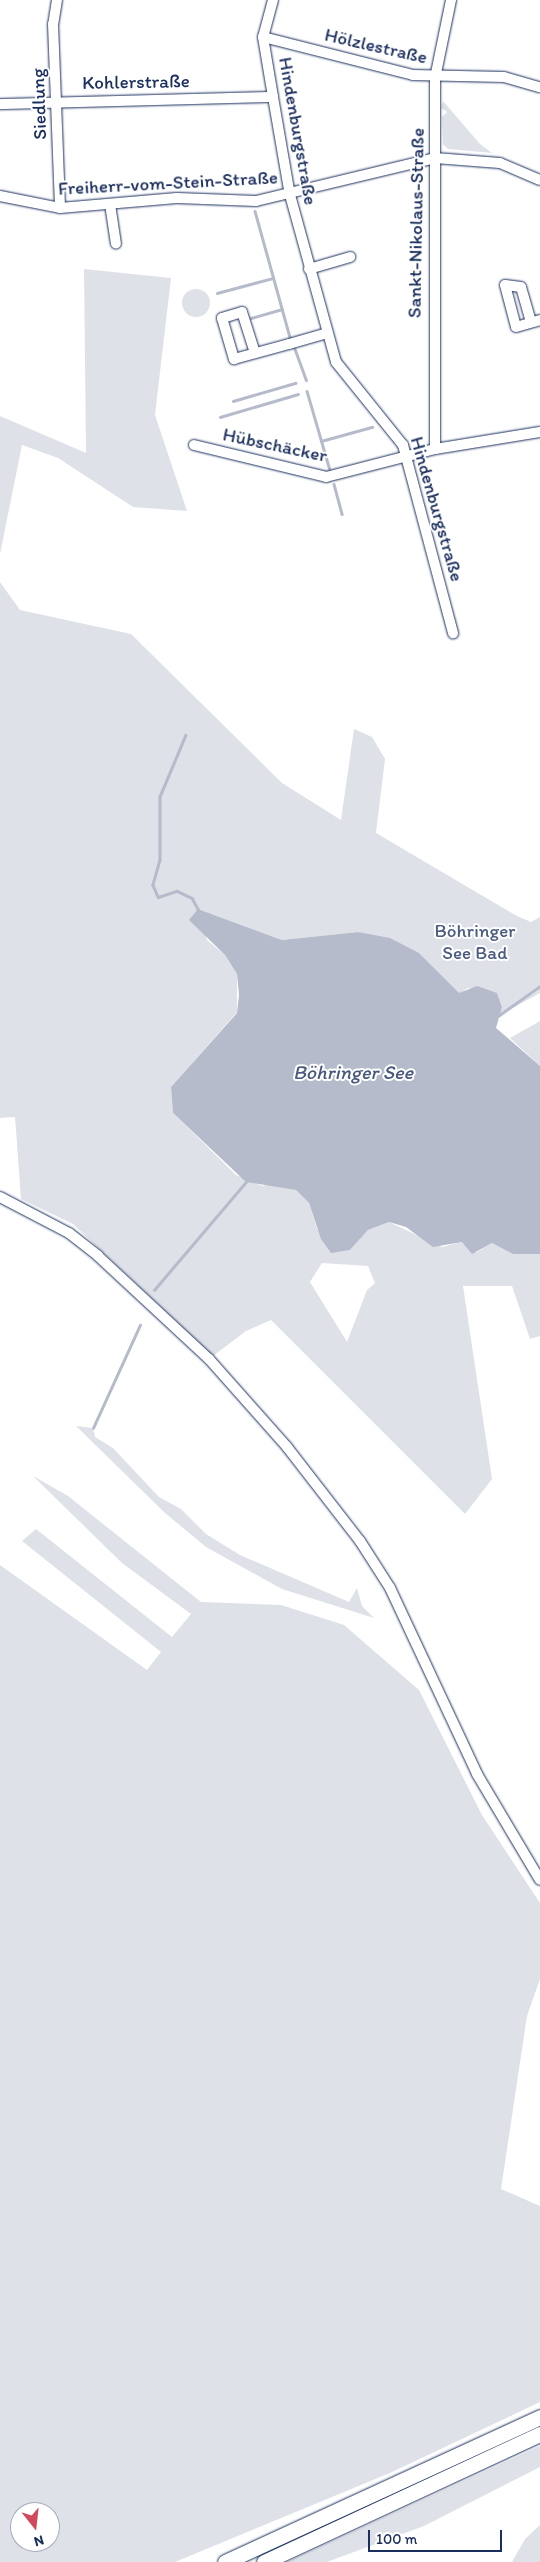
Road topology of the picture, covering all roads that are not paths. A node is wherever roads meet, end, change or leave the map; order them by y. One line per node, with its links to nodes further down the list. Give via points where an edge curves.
1 (57, 0): 8 (street, Siedlung, via 53,24)
2 (451, 0): 5 (street, Sankt-Nikolaus-Straße)
3 (270, 1): 4 (street, Hindenburgstraße)
4 (264, 38): 5 (street, Hölzlestraße); 7 (street, Hindenburgstraße)
5 (434, 78): 6 (street, Hölzlestraße, via 504,77); 10 (street, Sankt-Nikolaus-Straße)
6 (540, 87)
7 (273, 97): 8 (street, Kohlerstraße); 12 (street, Hindenburgstraße)
8 (57, 102): 9 (street, Kohlerstraße); 15 (street, Siedlung)
9 (0, 104)
10 (435, 158): 11 (street, Freiherr-vom-Stein-Straße, via 500,162); 12 (street, Freiherr-vom-Stein-Straße); 23 (street, Sankt-Nikolaus-Straße)
11 (540, 180)
12 (290, 195): 14 (street, Freiherr-vom-Stein-Straße, via 256,201 177,198); 18 (street, Hindenburgstraße)
13 (0, 196): 15 (street, Freiherr-vom-Stein-Straße)
14 (110, 204): 15 (street, Freiherr-vom-Stein-Straße); 16 (street)
15 (60, 208)
16 (116, 244)
17 (350, 257): 18 (street)
18 (309, 269): 19 (street, Hindenburgstraße)
19 (327, 333): 20 (street); 24 (street, Hindenburgstraße, via 343,373 394,430)
20 (255, 354): 20 (street, via 234,359 222,318 242,312)
21 (540, 432): 23 (street, Hübschäcker)
22 (194, 445): 24 (street, Hübschäcker, via 326,477)
23 (435, 449): 24 (street, Hübschäcker)
24 (407, 455): 25 (street, Hindenburgstraße)
25 (453, 633)
26 (0, 1197): 27 (street, via 69,1233 98,1256 209,1359 293,1455 360,1541 390,1588 477,1774)
27 (540, 1880)
28 (540, 2417): 30 (highway)
29 (540, 2434): 31 (highway)
30 (225, 2562)
31 (264, 2562)

